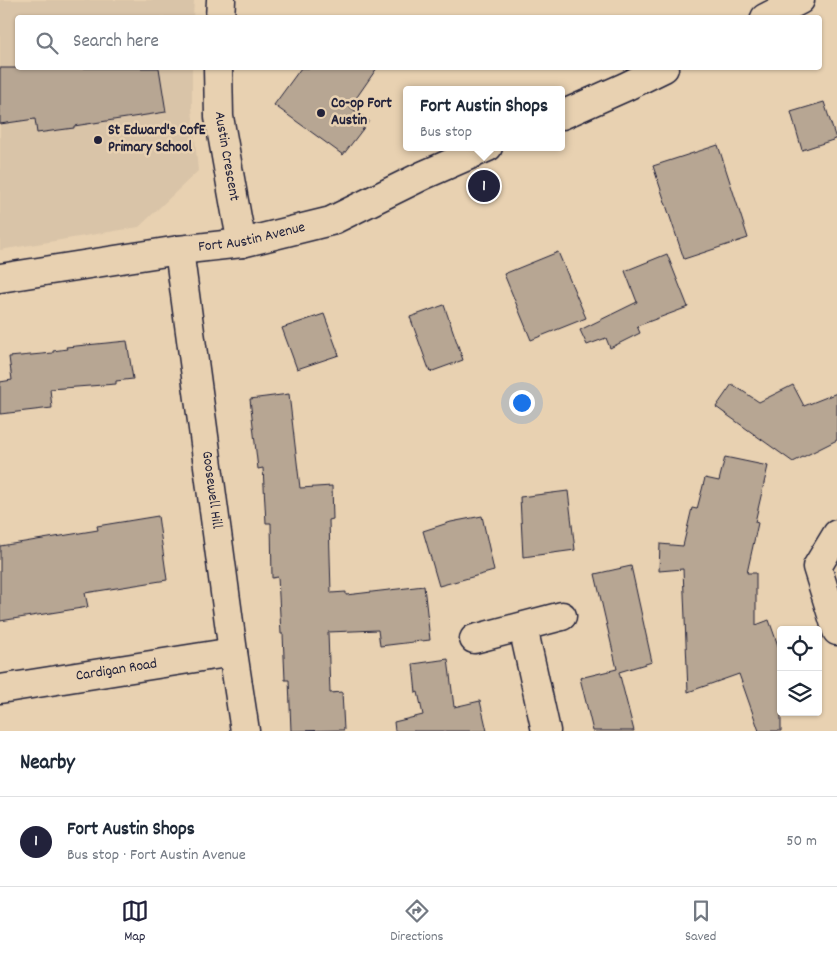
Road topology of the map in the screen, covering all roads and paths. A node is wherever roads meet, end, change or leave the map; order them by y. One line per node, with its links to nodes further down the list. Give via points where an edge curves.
1 (221, 0): 3 (street)
2 (800, 0): 4 (street)
3 (220, 15)
4 (770, 15)
5 (218, 70): 9 (street, Austin Crescent, via 219,116)
6 (660, 70): 7 (street)
7 (565, 114)
8 (479, 151): 9 (street, Fort Austin Avenue, via 331,221)
9 (242, 243): 10 (street, Fort Austin Avenue)
10 (178, 250): 11 (street, Fort Austin Avenue); 17 (street, Goosewell Hill)
11 (0, 278)
12 (837, 534): 15 (street, via 817,567)
13 (562, 616): 14 (street)
14 (523, 627): 16 (street); 20 (street)
15 (837, 631)
16 (474, 640)
17 (232, 652): 18 (street, Cardigan Road); 19 (street, Goosewell Hill)
18 (0, 689)
19 (245, 731)
20 (546, 731)

